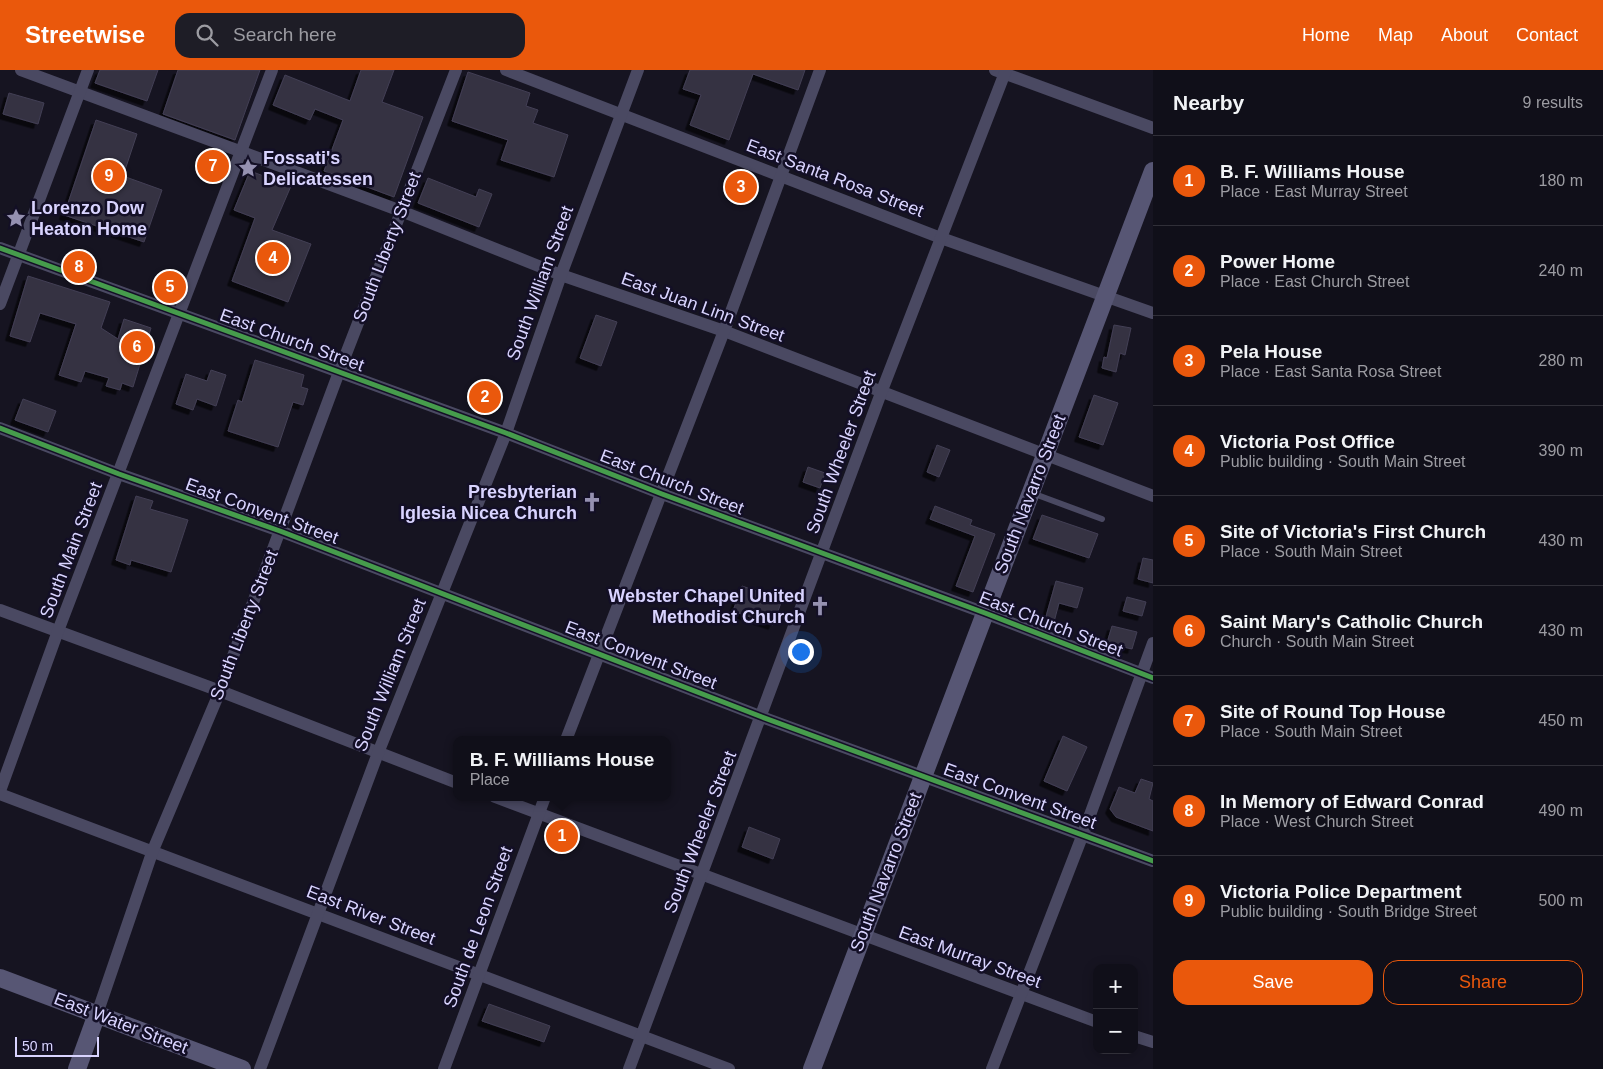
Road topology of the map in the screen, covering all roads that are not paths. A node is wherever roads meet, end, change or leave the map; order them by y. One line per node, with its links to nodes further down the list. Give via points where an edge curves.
1 (20, 70): 9 (street, East Juan Linn Street)
2 (88, 70): 9 (street)
3 (272, 70): 12 (street, South Main Street)
4 (456, 70): 15 (street, South Liberty Street)
5 (506, 70): 10 (street, East Santa Rosa Street)
6 (638, 70): 10 (street, South William Street)
7 (820, 70): 14 (street)
8 (1002, 71): 11 (street); 16 (street, South Wheeler Street)
9 (80, 92): 12 (street, East Juan Linn Street); 18 (street)
10 (622, 114): 14 (street, East Santa Rosa Street); 19 (street, South William Street)
11 (1153, 128)
12 (241, 153): 15 (street, East Juan Linn Street); 23 (street, South Main Street)
13 (1153, 171): 20 (street, South Navarro Street)
14 (780, 176): 16 (street, East Santa Rosa Street); 24 (street)
15 (401, 211): 19 (street, East Juan Linn Street); 25 (street, South Liberty Street)
16 (941, 238): 20 (street, East Santa Rosa Street); 26 (street, South Wheeler Street)
17 (0, 248): 18 (street, East Church Street)
18 (19, 255): 21 (street); 23 (street, East Church Street)
19 (561, 275): 24 (street, East Juan Linn Street); 28 (street, South William Street)
20 (1106, 296): 22 (street, East Santa Rosa Street); 29 (street, South Navarro Street)
21 (0, 304)
22 (1153, 313)
23 (180, 314): 25 (street, East Church Street); 30 (street, South Main Street)
24 (724, 331): 26 (street, East Juan Linn Street); 32 (street)
25 (339, 372): 28 (street, East Church Street); 35 (street, South Liberty Street)
26 (881, 393): 29 (street, East Juan Linn Street); 36 (street, South Wheeler Street)
27 (0, 428): 30 (street, East Convent Street)
28 (506, 433): 32 (street, East Church Street); 37 (street, South William Street)
29 (1045, 455): 31 (street, South Navarro Street); 33 (street, East Juan Linn Street)
30 (119, 474): 35 (street, East Convent Street); 40 (street, South Main Street)
31 (1031, 492): 34 (lane); 39 (street, South Navarro Street)
32 (662, 494): 36 (street, East Church Street); 42 (street)
33 (1153, 496)
34 (1102, 519)
35 (280, 530): 37 (street, East Convent Street); 44 (street, South Liberty Street)
36 (822, 552): 39 (street, East Church Street); 45 (street, South Wheeler Street)
37 (442, 593): 42 (street, East Convent Street); 47 (street, South William Street)
38 (0, 610): 40 (street)
39 (985, 613): 43 (street, East Church Street); 48 (street, South Navarro Street)
40 (58, 631): 44 (street); 50 (street, South Main Street)
41 (1153, 643): 43 (street)
42 (599, 653): 45 (street, East Convent Street); 46 (street)
43 (1147, 676): 54 (street)
44 (220, 691): 47 (street); 55 (street, South Liberty Street)
45 (762, 717): 48 (street, East Convent Street); 57 (street, South Wheeler Street)
46 (568, 736)
47 (378, 753): 49 (street); 58 (street, South William Street)
48 (923, 775): 54 (street, East Convent Street); 59 (street, South Navarro Street)
49 (453, 781)
50 (0, 792): 55 (street, East River Street)
51 (505, 801): 53 (street, East Murray Street)
52 (544, 801): 53 (street, South de Leon Street)
53 (539, 814): 57 (street, East Murray Street); 60 (street, South de Leon Street)
54 (1083, 834): 56 (street, East Convent Street); 62 (street)
55 (153, 850): 58 (street, East River Street); 63 (street, South Liberty Street)
56 (1153, 861)
57 (702, 876): 59 (street, East Murray Street); 65 (street, South Wheeler Street)
58 (318, 913): 60 (street, East River Street); 70 (street, South William Street)
59 (862, 936): 62 (street, East Murray Street); 74 (street, South Navarro Street)
60 (478, 975): 65 (street, East River Street); 71 (street, South de Leon Street)
61 (0, 978): 63 (street, East Water Street)
62 (1020, 994): 64 (street, East Murray Street); 75 (street)
63 (97, 1014): 68 (street, South Liberty Street); 69 (street, East Water Street)
64 (1093, 1021)
65 (642, 1037): 72 (street, South Wheeler Street); 73 (street, East River Street)
66 (1138, 1037): 67 (street)
67 (1153, 1042)
68 (77, 1069)
69 (242, 1069)
70 (260, 1069)
71 (444, 1069)
72 (629, 1069)
73 (729, 1069)
74 (812, 1069)
75 (992, 1069)

